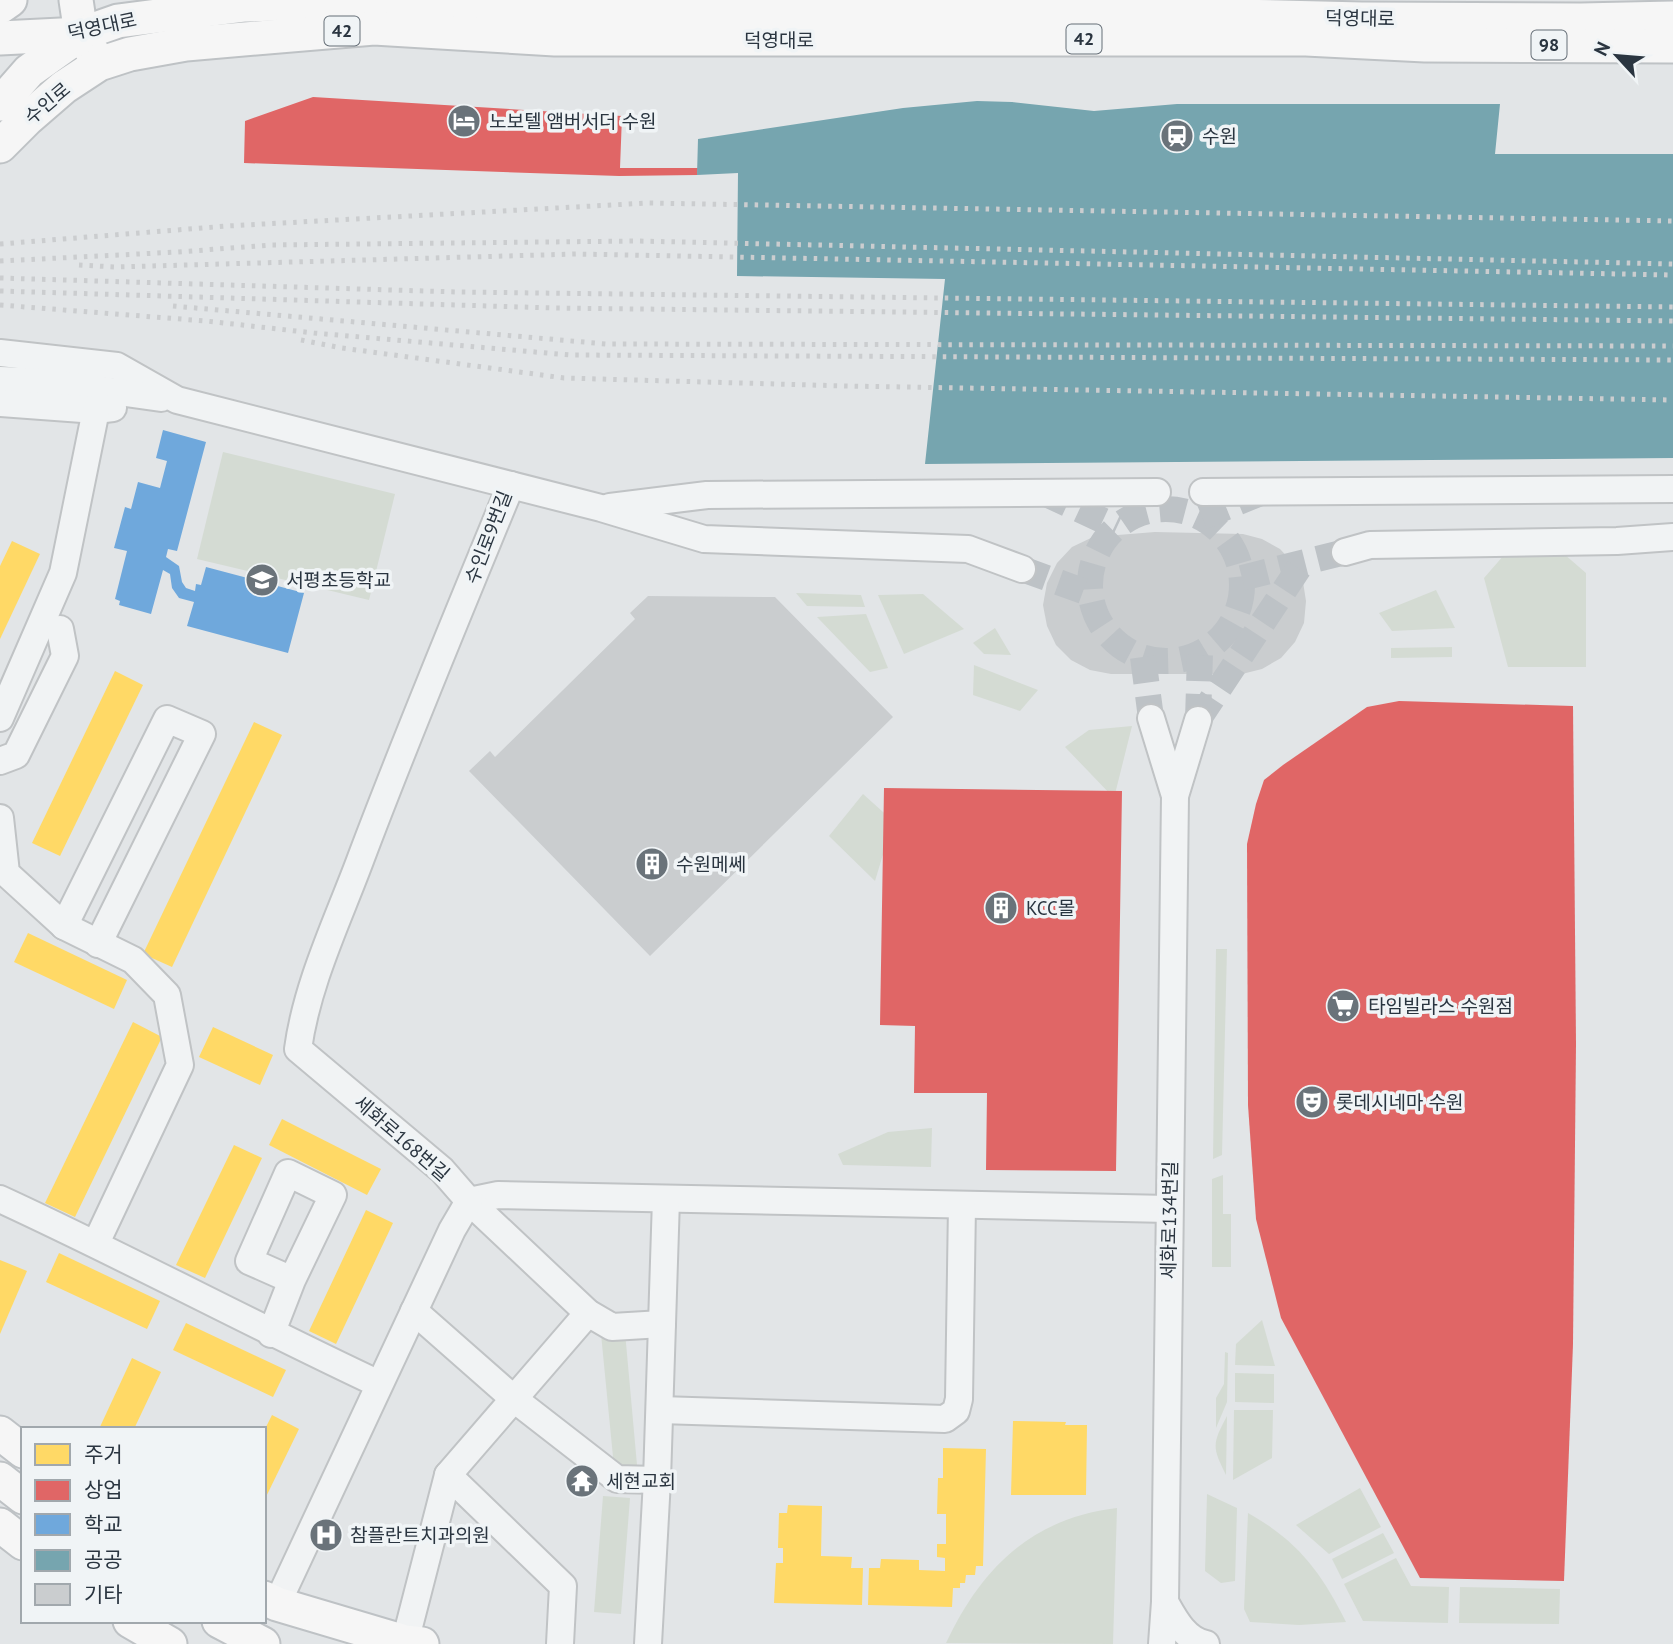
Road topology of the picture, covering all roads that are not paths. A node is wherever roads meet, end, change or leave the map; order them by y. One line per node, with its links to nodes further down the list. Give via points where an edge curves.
1 (10, 0): 6 (main road)
2 (76, 0): 13 (main road)
3 (1307, 0): 12 (main road, 98)
4 (388, 2): 5 (main road, 덕영대로 / 42); 7 (main road, 덕영대로 / 42)
5 (521, 4): 9 (main road, 덕영대로 / 42)
6 (0, 7)
7 (117, 10): 13 (main road, 덕영대로 / 42); 16 (main road)
8 (1589, 10): 11 (main road, 덕영대로 / 98); 12 (main road, 덕영대로 / 98)
9 (907, 16): 10 (main road, 덕영대로 / 42); 16 (main road, 덕영대로 / 42, via 555,39 374,28 186,44)
10 (1263, 18): 12 (main road, 덕영대로); 15 (main road, 덕영대로 / 98, via 1424,45)
11 (1673, 18)
12 (1362, 19)
13 (82, 34): 14 (main road, 덕영대로); 16 (main road); 17 (main road, 수인로 / 42)
14 (0, 38)
15 (1673, 46)
16 (114, 59): 18 (main road, 수인로 / 42)
17 (14, 72): 18 (main road); 19 (main road, 수인로 / 42)
18 (64, 87): 20 (main road, 수인로 / 42)
19 (0, 104)
20 (0, 146)
21 (0, 353): 23 (street, 수인로9번길, via 117,366)
22 (0, 380): 23 (street)
23 (177, 400): 25 (street, 수인로9번길); 26 (street, 수인로9번길)
24 (0, 403): 25 (street, 수인로9번길)
25 (96, 410): 37 (street, via 63,573)
26 (511, 485): 31 (street); 41 (street, 수인로9번길)
27 (1157, 492): 30 (street)
28 (1203, 492): 29 (street)
29 (1667, 493)
30 (707, 495): 31 (street); 33 (street, via 698,502 693,523)
31 (601, 508): 33 (street)
32 (1667, 532): 34 (street, via 1370,545)
33 (704, 539): 35 (street, via 968,549)
34 (1345, 552)
35 (1022, 569)
36 (60, 629): 40 (street, via 65,656 16,755)
37 (0, 718)
38 (1151, 718): 42 (street)
39 (1198, 719): 42 (street)
40 (0, 761)
41 (387, 790): 48 (street, 세화로168번길, via 309,1001 298,1049 442,1170)
42 (1175, 796): 50 (street, 세화로134번길)
43 (0, 818): 44 (street, via 6,873)
44 (64, 926): 45 (street); 45 (street, via 167,719 202,734)
45 (98, 944): 51 (street, via 133,960 167,995 180,1065)
46 (0, 1199): 51 (street)
47 (666, 1199): 48 (street, via 498,1195); 49 (street); 55 (street)
48 (468, 1201): 53 (street); 54 (street)
49 (962, 1205): 50 (street); 59 (street, via 956,1411 944,1419)
50 (1169, 1209): 69 (street, 세화로134번길)
51 (96, 1243): 56 (street)
52 (292, 1280): 56 (street)
53 (414, 1311): 57 (street); 58 (street)
54 (588, 1313): 55 (street, via 612,1327); 58 (street)
55 (662, 1324): 59 (street)
56 (271, 1334): 57 (street)
57 (379, 1384): 68 (street)
58 (514, 1399): 62 (street); 64 (street, via 617,1479)
59 (660, 1410): 64 (street)
60 (0, 1433): 61 (main road)
61 (21, 1449)
62 (448, 1475): 73 (street); 75 (street, via 563,1586)
63 (0, 1479): 65 (main road)
64 (657, 1480): 76 (street)
65 (21, 1495)
66 (0, 1525): 67 (main road)
67 (21, 1542)
68 (270, 1601): 73 (main road)
69 (1165, 1602): 77 (street, 세화로134번길); 78 (street, via 1179,1626)
70 (133, 1623): 72 (main road)
71 (223, 1623): 74 (main road)
72 (165, 1643)
73 (414, 1643)
74 (263, 1644)
75 (560, 1644)
76 (648, 1644)
77 (1161, 1644)
78 (1206, 1644)

